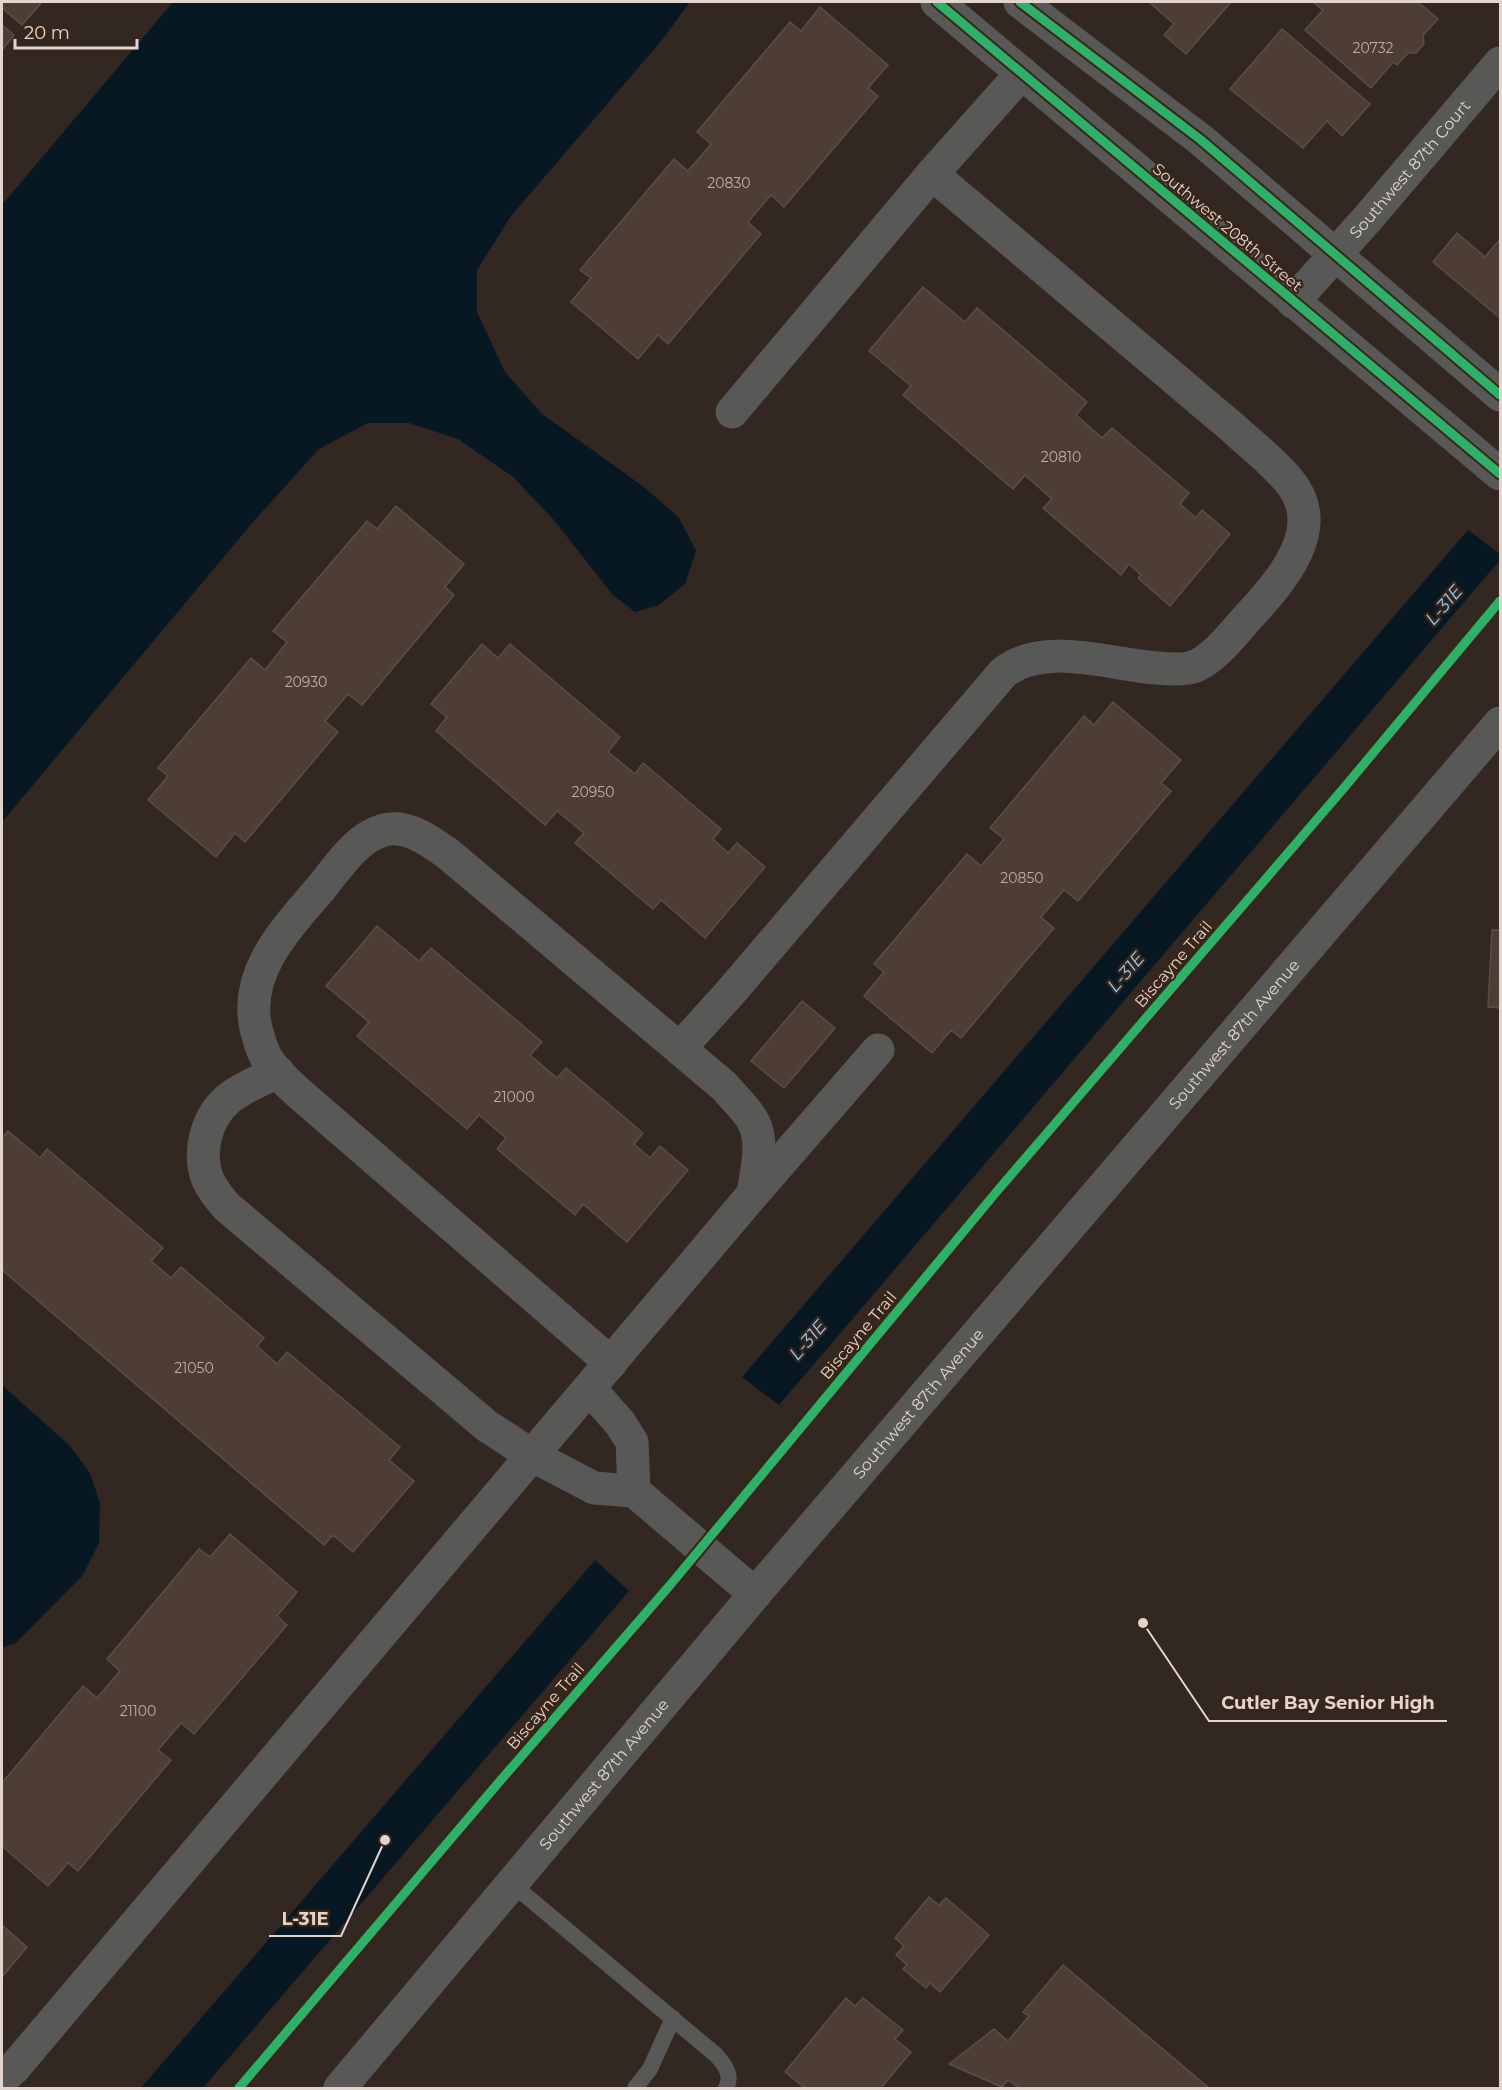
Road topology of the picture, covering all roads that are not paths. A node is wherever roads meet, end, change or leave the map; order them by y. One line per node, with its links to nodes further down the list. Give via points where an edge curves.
1 (937, 2): 4 (street, Southwest 208th Street)
2 (1020, 2): 6 (street, via 1201,140)
3 (1500, 63): 6 (street, Southwest 87th Court)
4 (1022, 73): 5 (street); 7 (street, Southwest 208th Street)
5 (932, 174): 9 (street); 12 (street, via 1233,428 1290,482 1304,513 1297,554 1271,592 1214,654 1194,667 1172,669 1060,656 1014,664)
6 (1336, 256): 7 (street, Southwest 87th Court); 8 (street)
7 (1293, 302): 10 (street, Southwest 208th Street)
8 (1500, 394)
9 (732, 412)
10 (1500, 474)
11 (1500, 723): 20 (street, Southwest 87th Avenue)
12 (680, 1048): 14 (street, via 447,853 406,830 386,829 372,834 342,862 282,934 264,965 254,1018 263,1050); 15 (street, via 724,1086 754,1123 759,1148)
13 (878, 1050): 15 (street)
14 (278, 1072): 16 (street); 18 (street, via 228,1099 211,1121 204,1150 207,1179 214,1190 227,1207 488,1426)
15 (753, 1194): 16 (street)
16 (611, 1363): 17 (street)
17 (589, 1389): 18 (street); 19 (street, via 632,1442)
18 (533, 1456): 19 (street, via 594,1488); 23 (street)
19 (634, 1491): 20 (street)
20 (755, 1594): 21 (street, Southwest 87th Avenue)
21 (512, 1884): 22 (lane); 25 (street, Southwest 87th Avenue)
22 (672, 2018): 24 (lane, via 724,2064); 26 (lane, via 650,2069)
23 (2, 2079)
24 (728, 2081)
25 (340, 2088)
26 (636, 2088)

